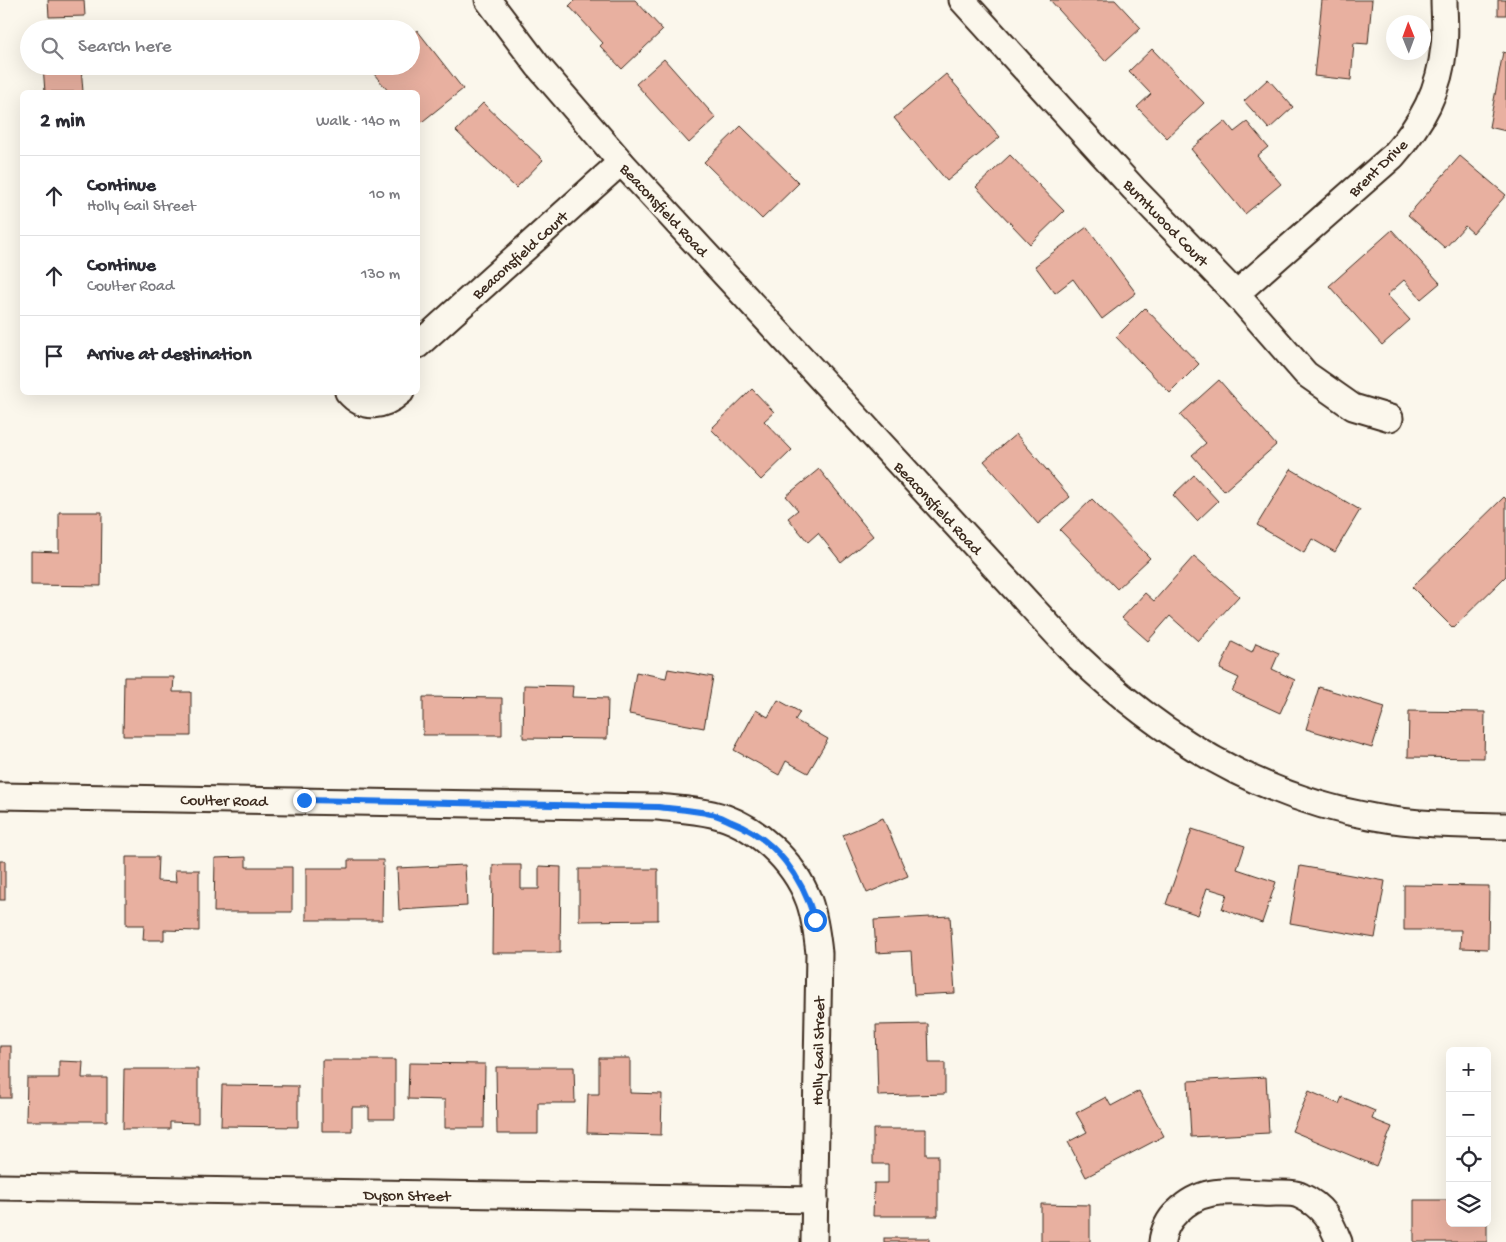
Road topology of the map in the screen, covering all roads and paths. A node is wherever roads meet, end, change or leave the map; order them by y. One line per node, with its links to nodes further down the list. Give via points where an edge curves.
1 (488, 0): 4 (street, Beaconsfield Road, via 538,66)
2 (962, 0): 5 (street, Burntwood Court, via 1134,189)
3 (1444, 0): 5 (street, Brent Drive, via 1444,46 1439,79 1427,110 1408,139 1393,156)
4 (621, 162): 6 (street, Beaconsfield Court); 11 (street, Beaconsfield Road, via 1076,656 1110,688 1166,731 1206,756 1262,784 1317,803 1373,817 1431,824)
5 (1236, 294): 9 (street, Burntwood Court, via 1306,374 1353,407)
6 (420, 344)
7 (351, 395): 8 (street, via 355,400 378,406)
8 (398, 395)
9 (1390, 418)
10 (0, 796): 12 (street, Coulter Road, via 658,807 713,814 743,826 762,838)
11 (1506, 826)
12 (790, 867): 14 (street, Holly Gail Street, via 808,899 815,920 819,954)
13 (0, 1187): 14 (street, Dyson Street)
14 (815, 1200): 15 (street, Holly Gail Street)
15 (814, 1242)
16 (1162, 1242): 17 (street, via 1172,1217 1186,1203 1205,1193 1225,1191 1299,1195 1317,1205 1332,1223)
17 (1339, 1242)

